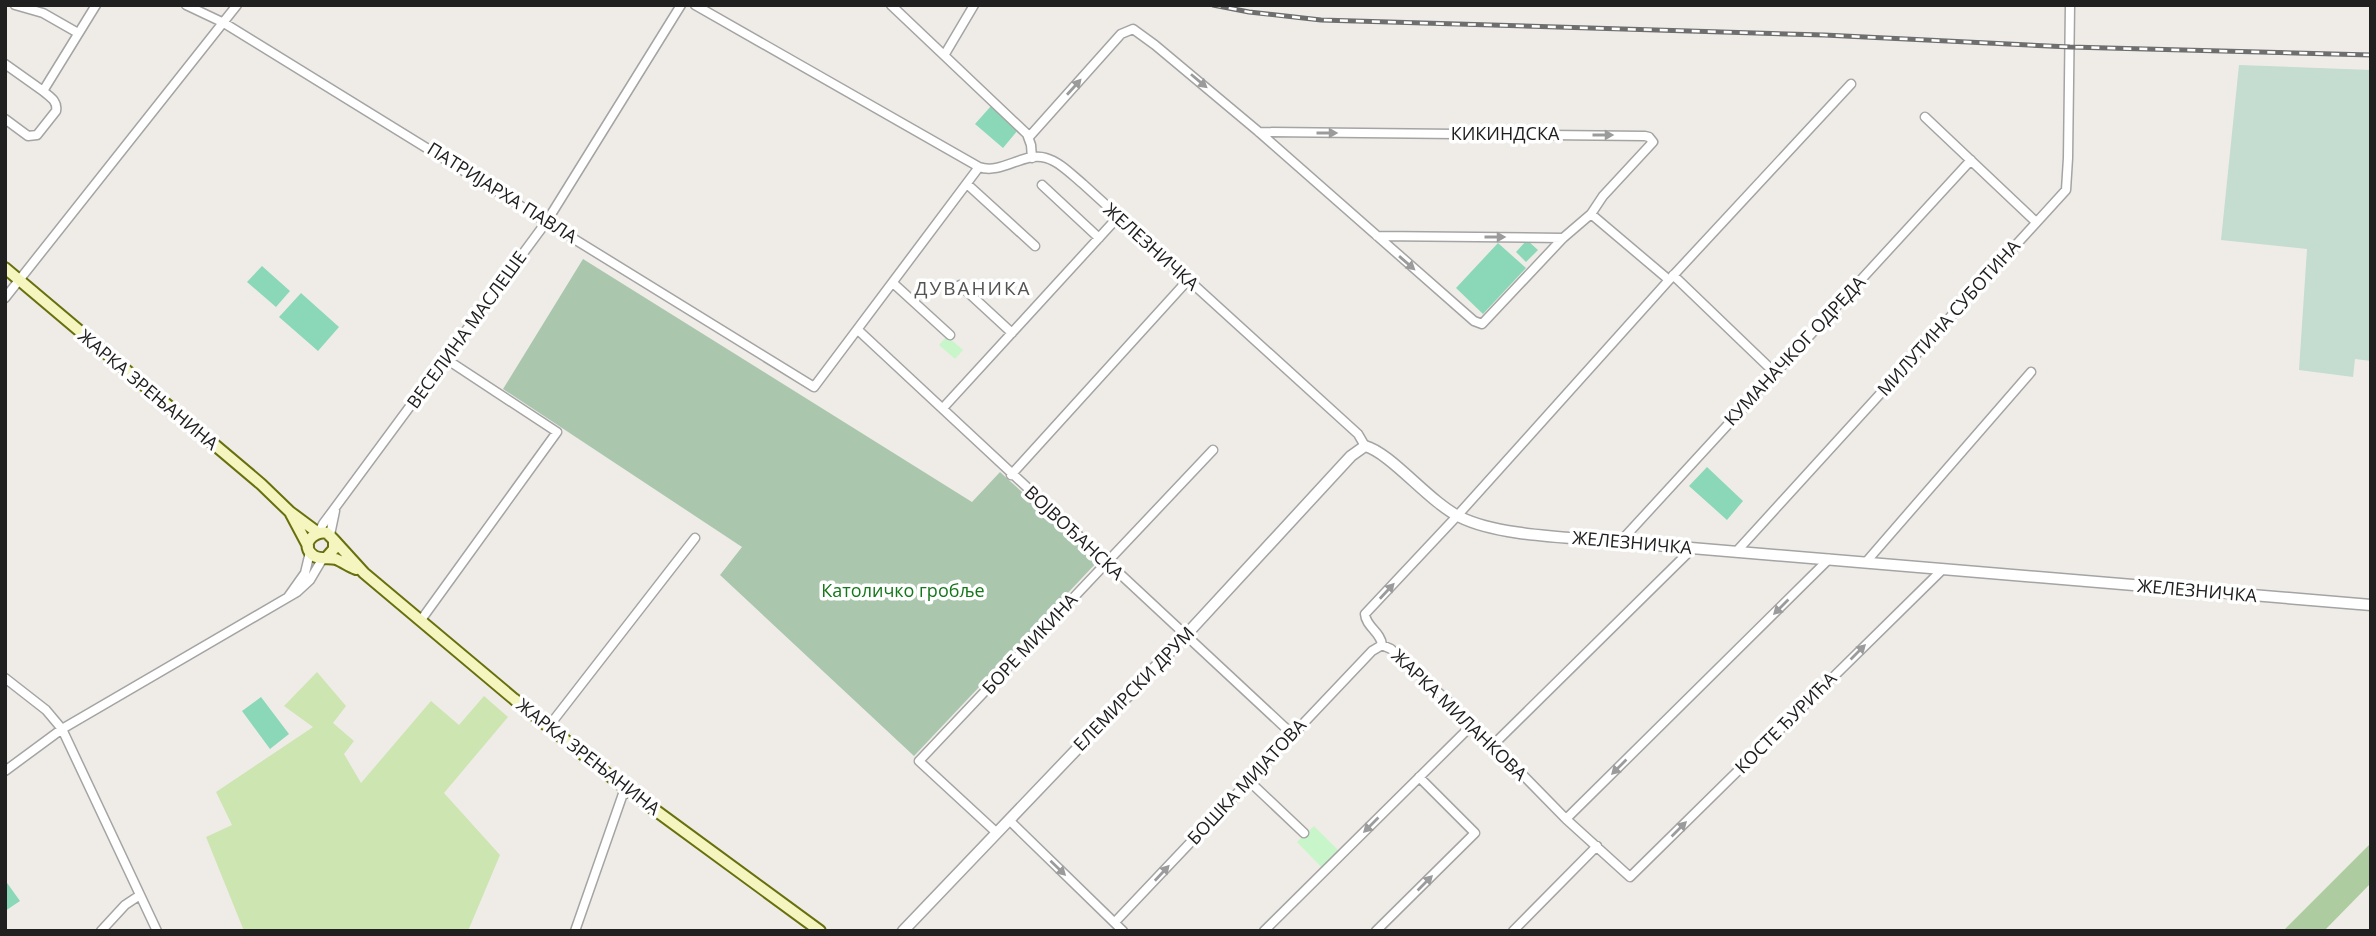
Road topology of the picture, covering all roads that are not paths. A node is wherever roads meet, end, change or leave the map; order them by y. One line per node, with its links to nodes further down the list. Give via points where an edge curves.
1 (15, 5): 11 (street, via 43,13)
2 (96, 5): 11 (street)
3 (186, 5): 10 (street, ПАТРИЈАРХА ПАВЛА)
4 (237, 5): 10 (street)
5 (681, 5): 27 (street, ВЕСЕЛИНА МАСЛЕШЕ)
6 (695, 5): 22 (street)
7 (891, 5): 12 (street)
8 (974, 5): 12 (street)
9 (2070, 5): 28 (street, МИЛУТИНА СУБОТИНА, via 2068,181 2066,190)
10 (224, 23): 27 (street, ПАТРИЈАРХА ПАВЛА); 36 (street)
11 (78, 33): 15 (street)
12 (945, 54): 19 (street)
13 (5, 64): 15 (street)
14 (1851, 84): 34 (street)
15 (43, 91): 17 (street, via 57,106 37,135 28,136)
16 (1925, 117): 21 (street)
17 (5, 119)
18 (1259, 132): 19 (street, one-way to 18, via 1121,34 1133,29); 25 (street, КИКИНДСКА, one-way to 25, via 1652,139); 29 (street)
19 (1029, 137): 20 (street)
20 (1032, 158): 22 (street, via 995,168); 26 (street, ЖЕЛЕЗНИЧКА, via 1059,164)
21 (1971, 160): 28 (street); 45 (street, КУМАНАЧКОГ ОДРЕДА)
22 (979, 167): 23 (street)
23 (967, 184): 32 (street); 37 (street)
24 (1042, 185): 31 (street)
25 (1591, 214): 30 (street); 34 (street)
26 (1118, 217): 31 (street); 35 (street, ЖЕЛЕЗНИЧКА)
27 (547, 221): 40 (street, ПАТРИЈАРХА ПАВЛА, via 814,387); 43 (street, ВЕСЕЛИНА МАСЛЕШЕ)
28 (2036, 222): 57 (street, МИЛУТИНА СУБОТИНА)
29 (1377, 236): 30 (street, one-way to 30); 30 (street, one-way to 30, via 1482,324)
30 (1563, 238)
31 (1099, 239): 41 (street)
32 (1035, 246)
33 (5, 268): 36 (main road, ЖАРКА ЗРЕЊАНИНА)
34 (1671, 277): 45 (street); 51 (street)
35 (1188, 279): 47 (street, ЖЕЛЕЗНИЧКА, via 1358,434); 49 (street)
36 (19, 281): 39 (street); 50 (main road, ЖАРКА ЗРЕЊАНИНА)
37 (893, 283): 40 (street); 42 (street)
38 (960, 285): 41 (street)
39 (5, 298)
40 (858, 330): 46 (street, ВОЈВОЂАНСКА)
41 (1012, 333): 46 (street)
42 (950, 335)
43 (446, 359): 52 (street, ВЕСЕЛИНА МАСЛЕШЕ, via 336,508); 66 (street, via 557,432)
44 (2031, 372): 60 (street)
45 (1775, 373): 54 (street, КУМАНАЧКОГ ОДРЕДА)
46 (943, 408): 49 (street, ВОЈВОЂАНСКА)
47 (1365, 446): 51 (street, ЖЕЛЕЗНИЧКА); 67 (street, ЕЛЕМИРСКИ ДРУМ)
48 (1213, 450): 61 (street, БОРЕ МИКИНА)
49 (1012, 475): 61 (street, ВОЈВОЂАНСКА)
50 (289, 512): 52 (main road, ЖАРКА ЗРЕЊАНИНА); 56 (main road, ЖАРКА ЗРЕЊАНИНА)
51 (1457, 516): 54 (street, ЖЕЛЕЗНИЧКА, via 1504,530); 68 (street, ЖАРКА МИЛАНКОВА, one-way to 51, via 1365,614)
52 (325, 535): 56 (main road, via 312,536); 58 (main road, via 334,549); 63 (main road, ЖАРКА ЗРЕЊАНИНА)
53 (695, 538): 71 (street)
54 (1620, 542): 55 (street, ЖЕЛЕЗНИЧКА)
55 (1693, 548): 57 (street, ЖЕЛЕЗНИЧКА); 74 (street)
56 (309, 549): 58 (main road, ЖАРКА ЗРЕЊАНИНА, via 316,557); 64 (street, via 307,569)
57 (1736, 552): 59 (street, ЖЕЛЕЗНИЧКА)
58 (325, 558): 63 (main road, ЖАРКА ЗРЕЊАНИНА); 64 (street, via 306,585)
59 (1829, 559): 60 (street, ЖЕЛЕЗНИЧКА); 79 (street, one-way to 79)
60 (1866, 562): 62 (street, ЖЕЛЕЗНИЧКА)
61 (1106, 563): 67 (street, ВОЈВОЂАНСКА); 81 (street, БОРЕ МИКИНА, via 919,761)
62 (1943, 569): 65 (street, ЖЕЛЕЗНИЧКА); 84 (street, КОСТЕ ЂУРИЋА, one-way to 62)
63 (364, 573): 66 (main road, ЖАРКА ЗРЕЊАНИНА)
64 (288, 597): 72 (street)
65 (2371, 605)
66 (421, 620): 71 (main road, ЖАРКА ЗРЕЊАНИНА)
67 (1185, 636): 73 (street, ВОЈВОЂАНСКА); 80 (street, ЕЛЕМИРСКИ ДРУМ)
68 (1381, 645): 70 (street, ЖАРКА МИЛАНКОВА); 73 (street, БОШКА МИЈАТОВА)
69 (5, 678): 72 (street)
70 (1473, 724): 74 (street, ЖАРКА МИЛАНКОВА); 76 (street)
71 (549, 726): 78 (main road, ЖАРКА ЗРЕЊАНИНА)
72 (62, 729): 75 (street); 85 (street)
73 (1292, 734): 77 (street, БОШКА МИЈАТОВА)
74 (1493, 746): 79 (street, ЖАРКА МИЛАНКОВА)
75 (5, 771)
76 (1419, 777): 93 (street, one-way to 93); 94 (street, one-way to 76, via 1475,833)
77 (1249, 781): 82 (street); 86 (street, БОШКА МИЈАТОВА, one-way to 77)
78 (625, 788): 89 (street); 90 (main road, ЖАРКА ЗРЕЊАНИНА)
79 (1566, 819): 83 (street, ЖАРКА МИЛАНКОВА)
80 (1009, 820): 81 (street, ЕЛЕМИРСКИ ДРУМ); 86 (street, one-way to 86)
81 (996, 833): 91 (street, ЕЛЕМИРСКИ ДРУМ)
82 (1304, 833)
83 (1598, 846): 84 (street, ЖАРКА МИЛАНКОВА); 95 (street)
84 (1630, 877)
85 (140, 895): 87 (street); 88 (street)
86 (1115, 922): 92 (street)
87 (101, 931)
88 (157, 931)
89 (575, 931)
90 (820, 931)
91 (903, 931)
92 (1123, 931)
93 (1264, 931)
94 (1376, 931)
95 (1513, 931)

